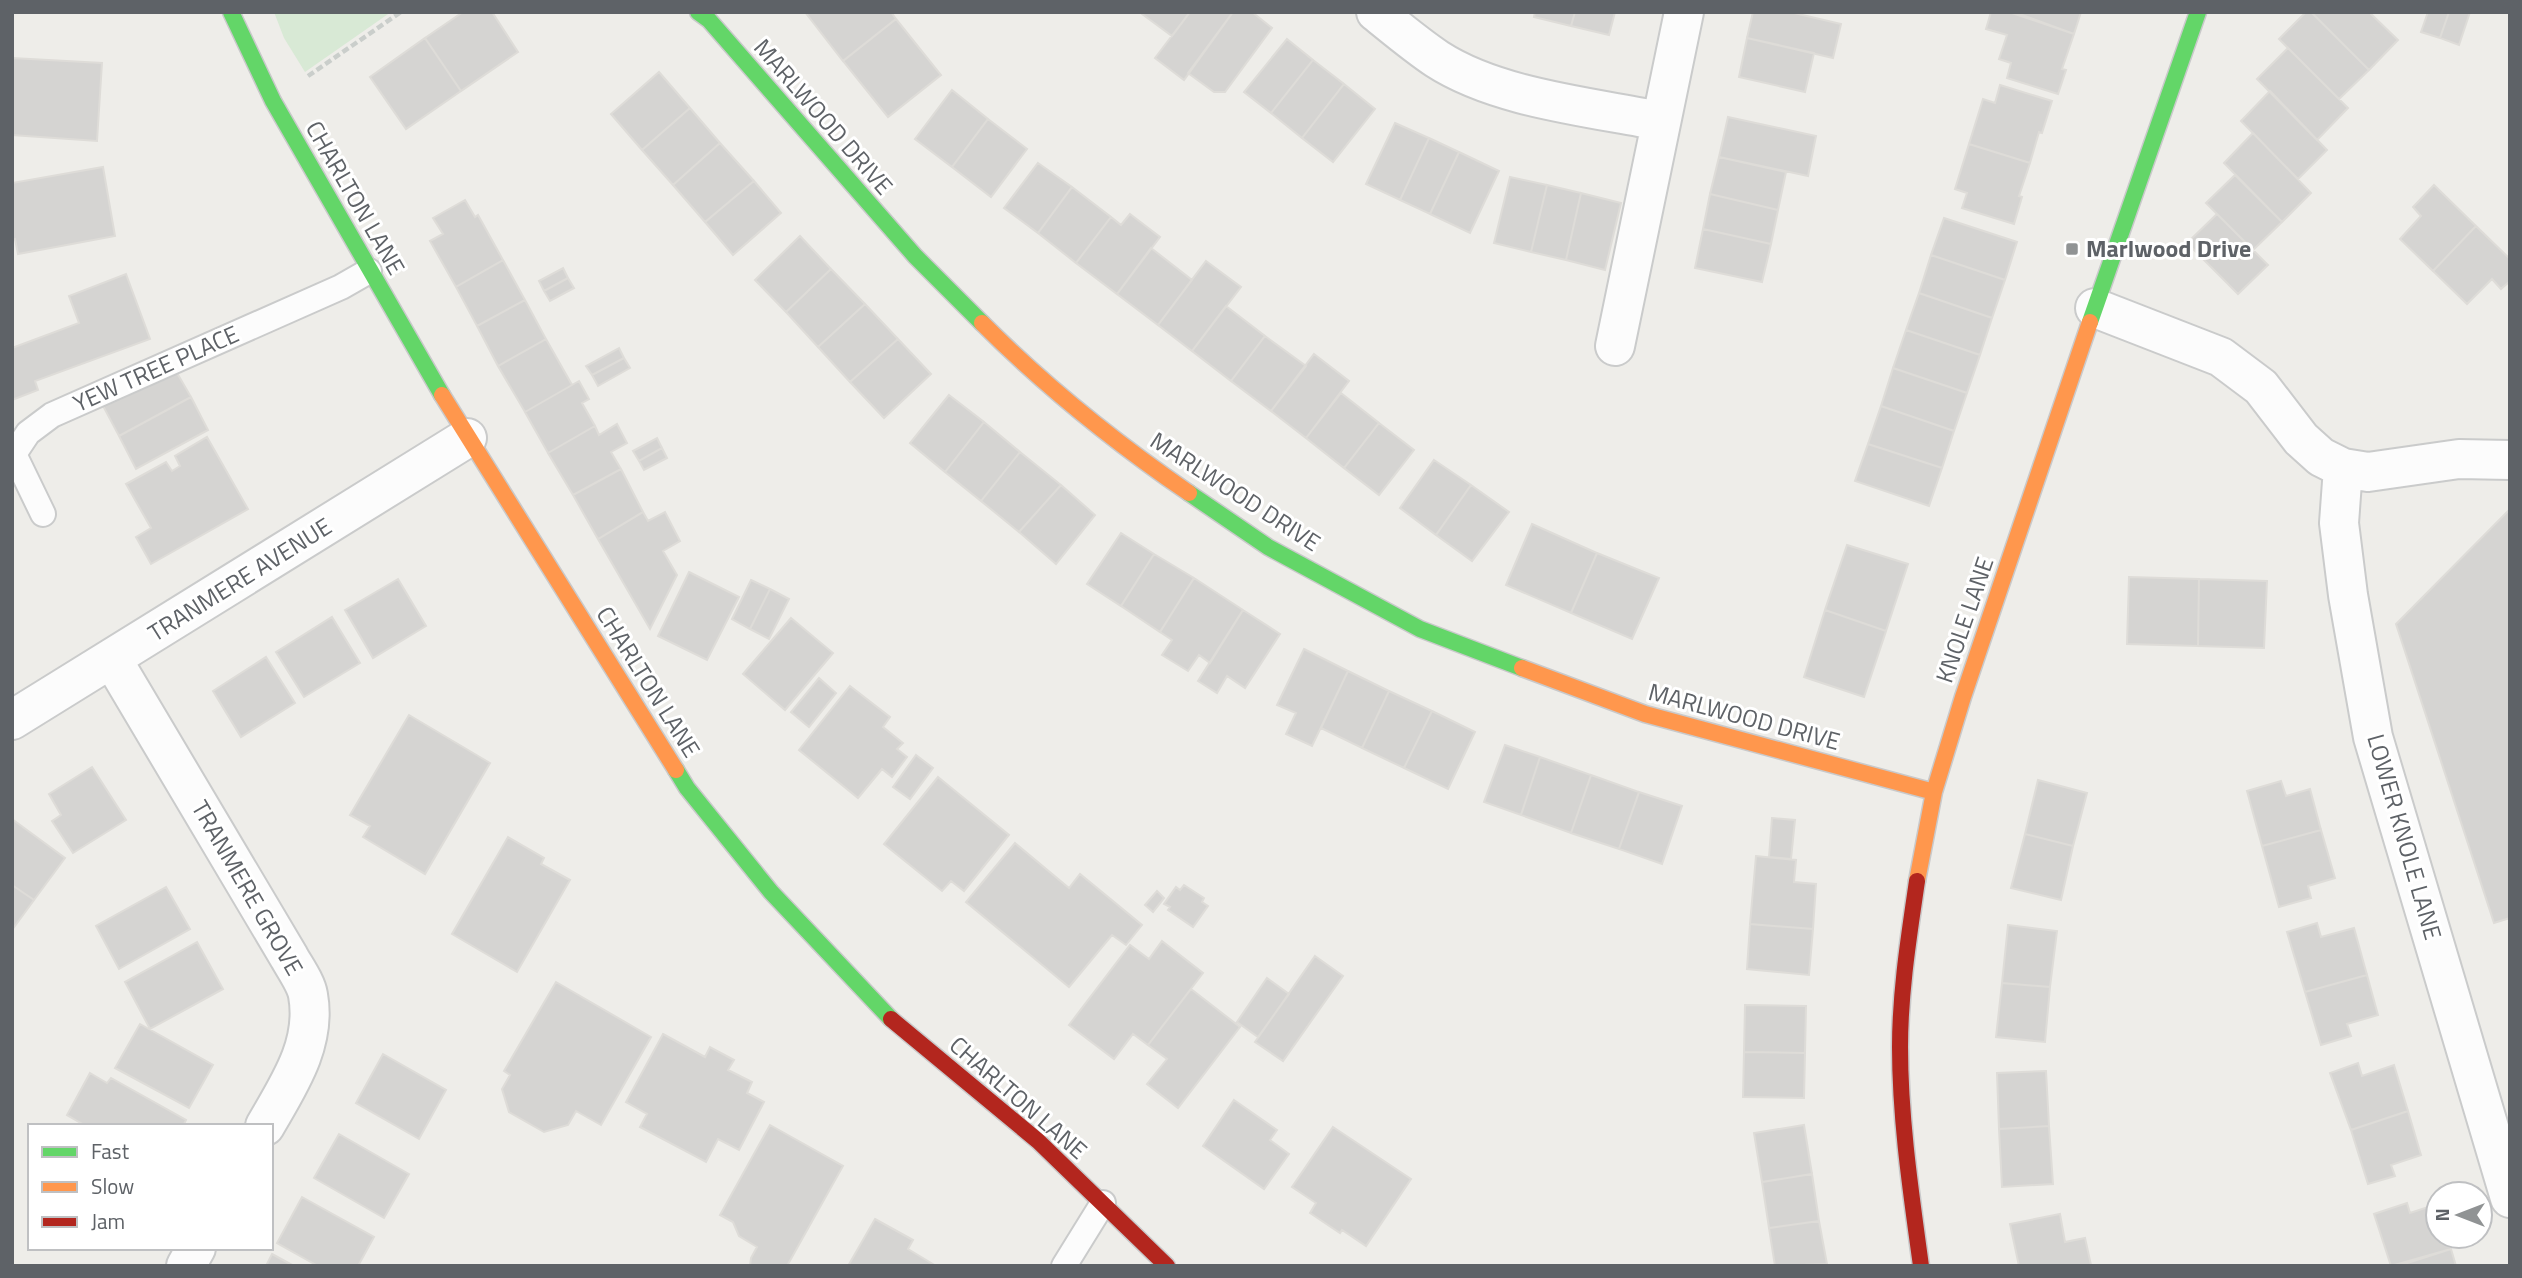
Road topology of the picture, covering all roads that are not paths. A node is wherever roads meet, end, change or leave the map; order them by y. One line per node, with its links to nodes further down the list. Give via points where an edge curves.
1 (231, 12): 7 (street, CHARLTON LANE, via 273,101)
2 (698, 12): 16 (street, MARLWOOD DRIVE, via 915,256 1012,352 1142,460 1268,547 1420,629 1645,714)
3 (1376, 12): 6 (street, via 1437,59 1473,78 1513,92)
4 (1684, 12): 6 (street)
5 (2199, 12): 8 (street, KNOLE LANE)
6 (1660, 121): 9 (street)
7 (369, 271): 10 (street, CHARLTON LANE); 13 (lane, YEW TREE PLACE, via 44,421 28,433 14,454)
8 (2095, 308): 12 (street, via 2221,357 2261,387 2301,439); 16 (street, KNOLE LANE)
9 (1615, 346)
10 (467, 438): 14 (street, TRANMERE AVENUE); 19 (street, CHARLTON LANE, via 687,788 771,892 896,1024 1038,1141)
11 (2510, 460): 12 (street, via 2459,458 2368,472)
12 (2343, 468): 18 (street, LOWER KNOLE LANE, via 2339,523 2373,737)
13 (43, 514)
14 (112, 659): 15 (street, TRANMERE AVENUE); 17 (street, TRANMERE GROVE, via 308,993 310,1030 298,1069)
15 (12, 720)
16 (1934, 792): 24 (street, KNOLE LANE, via 1906,958 1900,1046 1903,1137)
17 (266, 1124)
18 (2510, 1198)
19 (1103, 1203): 22 (lane); 23 (street, CHARLTON LANE)
20 (195, 1250): 21 (street)
21 (186, 1266)
22 (1064, 1266)
23 (1167, 1266)
24 (1921, 1266)

